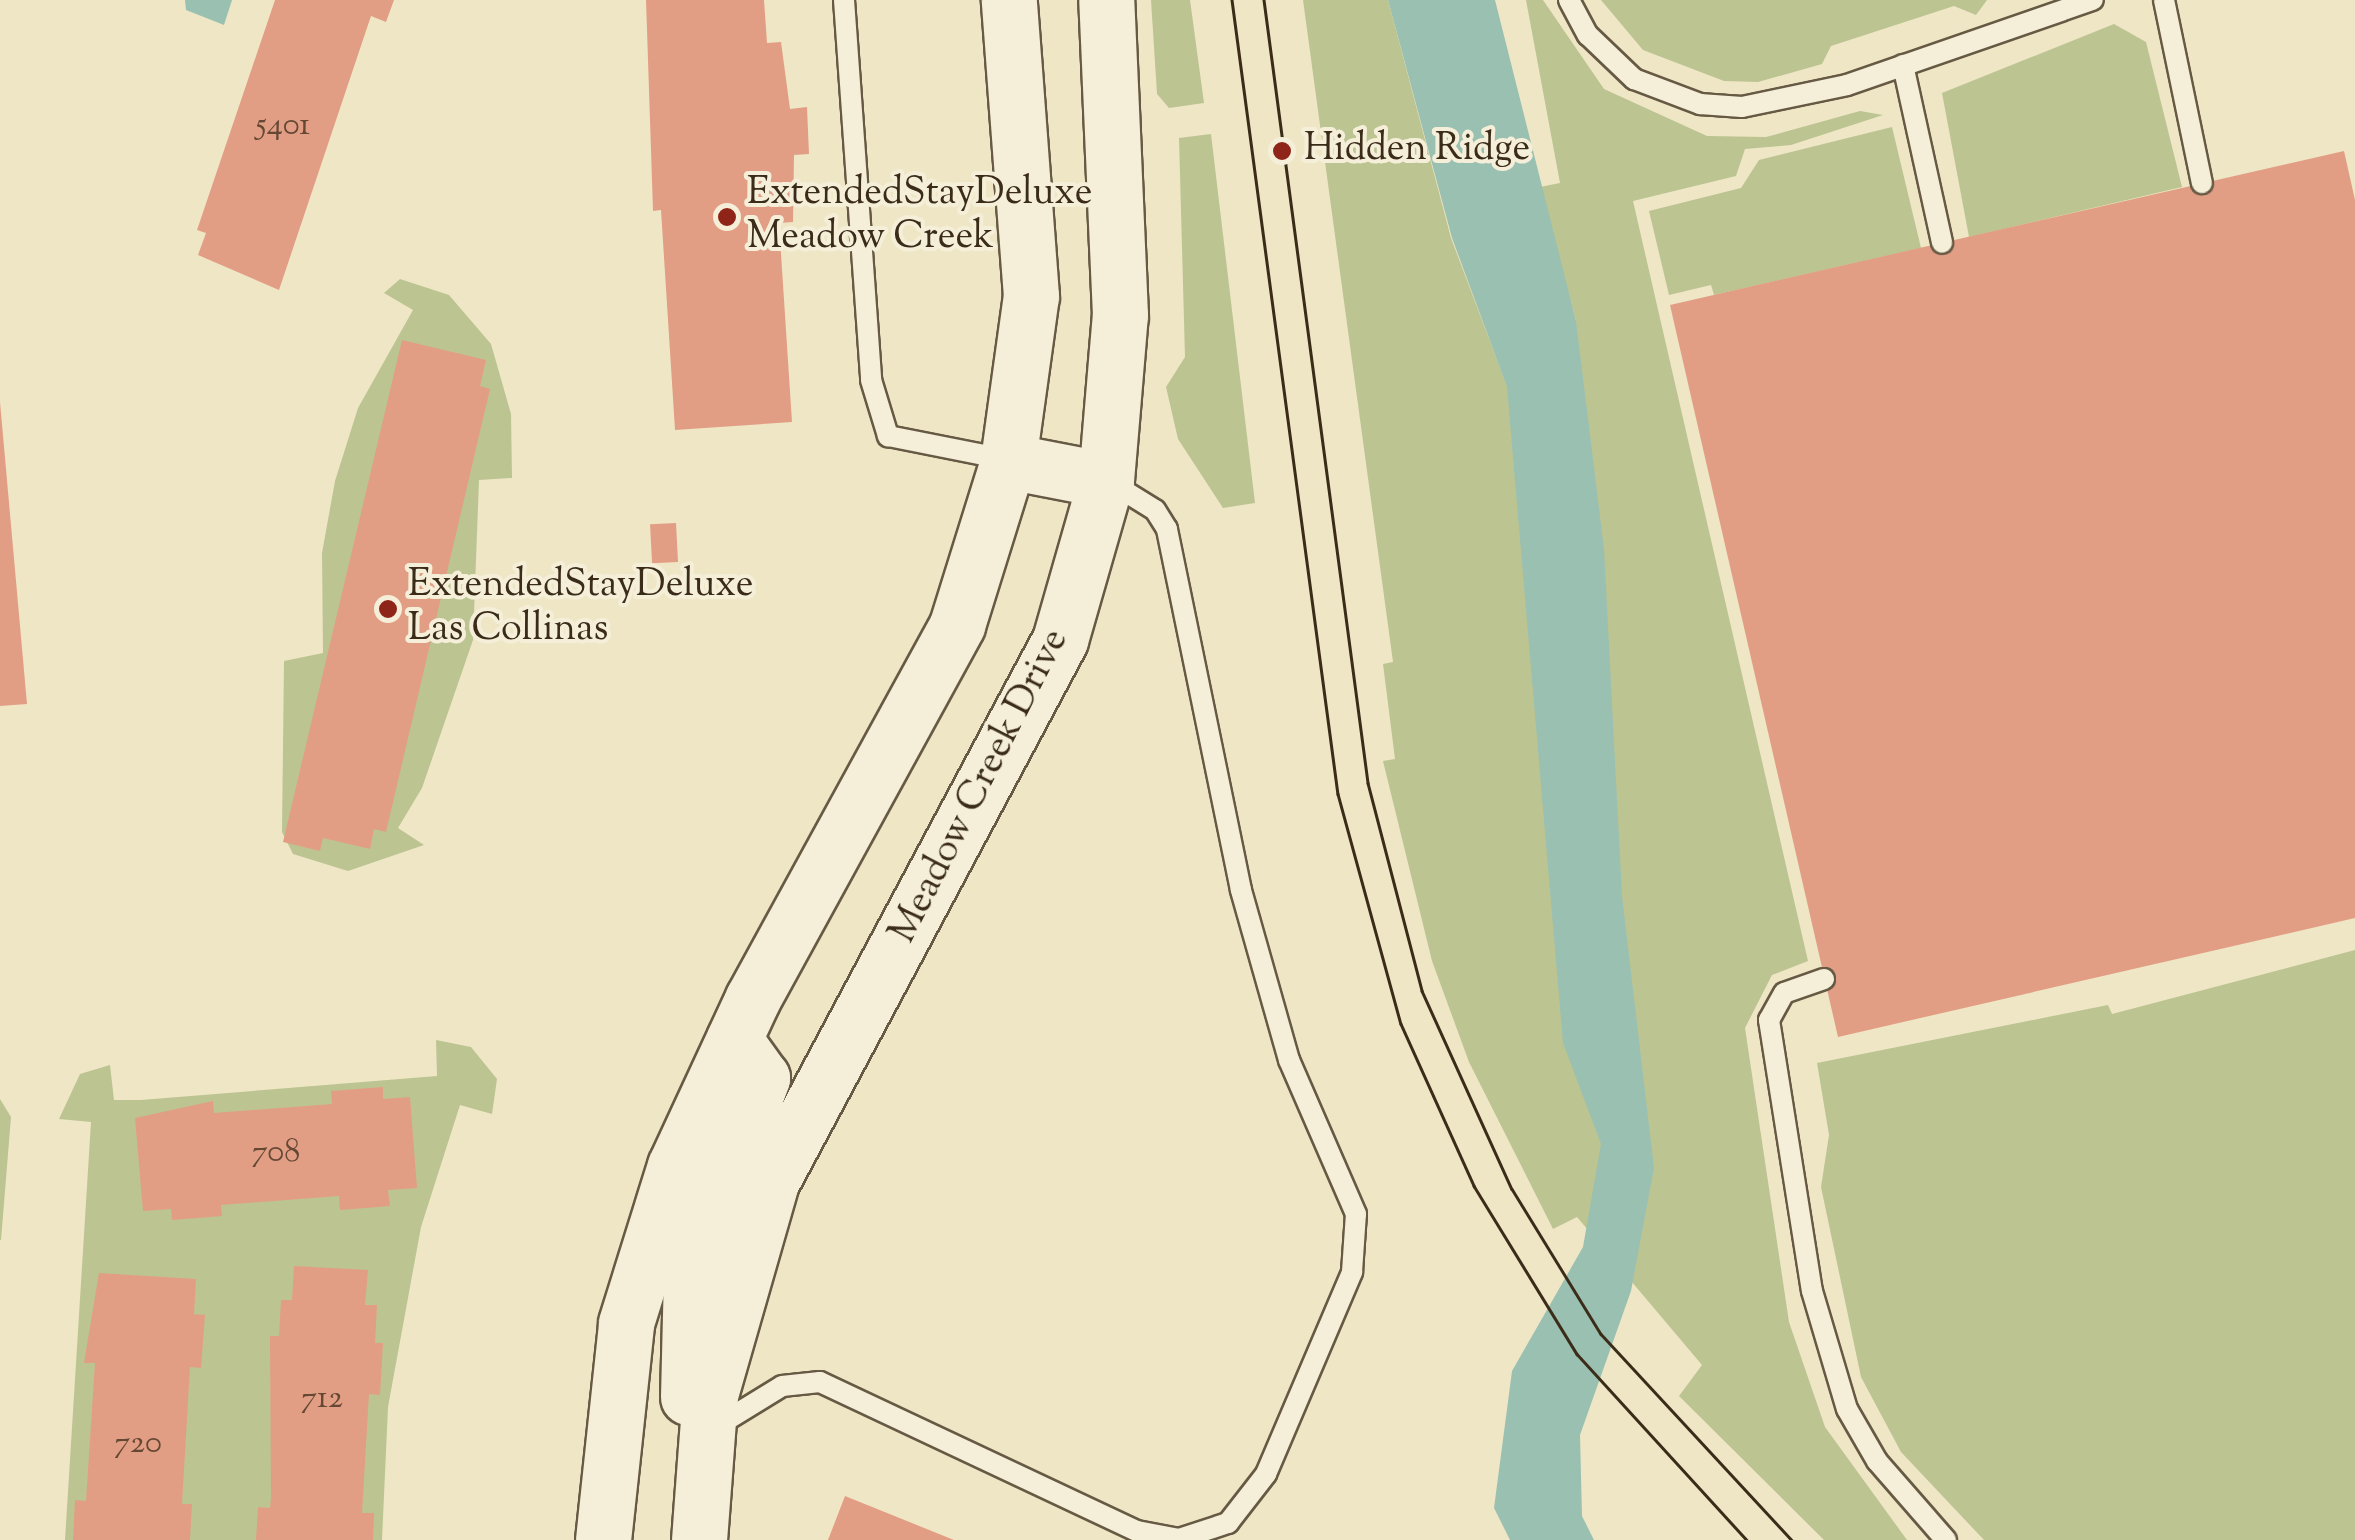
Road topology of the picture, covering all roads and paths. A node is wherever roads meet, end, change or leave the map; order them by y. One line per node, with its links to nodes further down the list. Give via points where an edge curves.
1 (844, 0): 10 (lane, via 871,380 888,436)
2 (1009, 0): 10 (street, via 1031,296)
3 (1106, 0): 11 (street, Meadow Creek Drive, via 1120,315)
4 (1568, 0): 7 (lane, via 1588,36 1634,79 1700,104 1784,102)
5 (2093, 0): 7 (lane)
6 (2164, 0): 8 (lane)
7 (1903, 65): 9 (lane)
8 (2202, 183)
9 (1942, 243)
10 (1008, 460): 11 (street); 13 (street, via 957,625)
11 (1106, 480): 14 (street, Meadow Creek Drive, via 1060,640 771,1182); 14 (lane, via 1155,510 1167,529 1241,890 1289,1060 1356,1214 1352,1272 1266,1474 1228,1524 1179,1539 1137,1531 820,1382 782,1386)
12 (1824, 979): 17 (lane, via 1784,994 1770,1020 1812,1291 1848,1409 1877,1462)
13 (734, 1040): 15 (street, via 762,1078 691,1270 686,1382); 16 (street, via 675,1166 626,1322)
14 (708, 1433): 15 (street, Meadow Creek Drive)
15 (699, 1532)
16 (603, 1540)
17 (1946, 1540)

